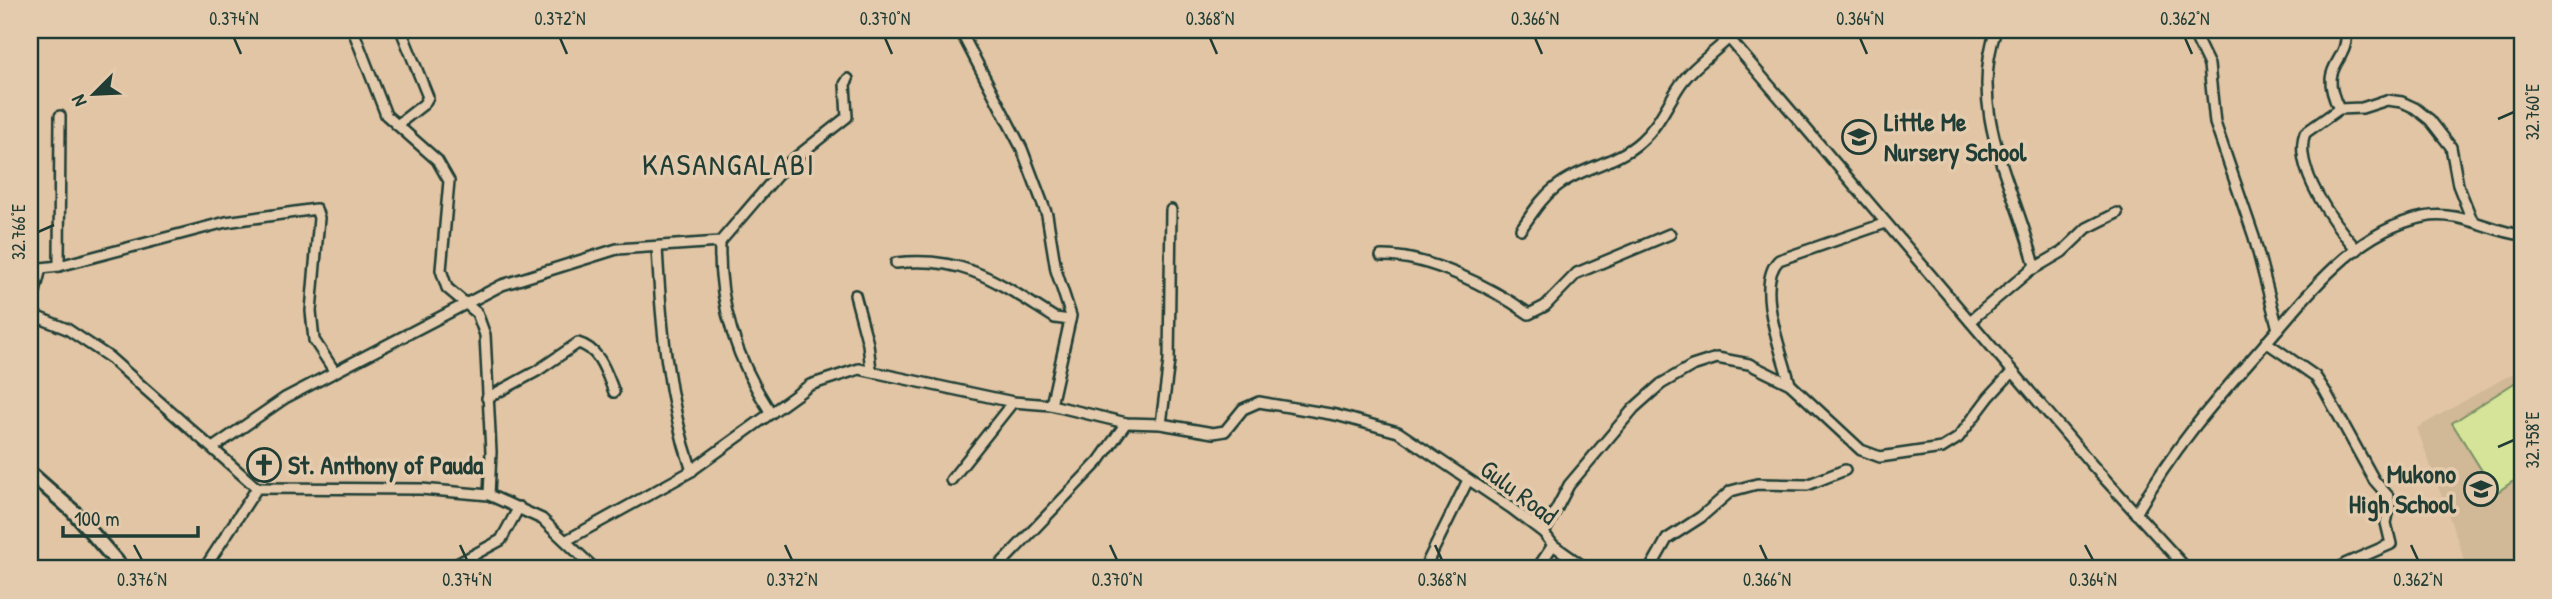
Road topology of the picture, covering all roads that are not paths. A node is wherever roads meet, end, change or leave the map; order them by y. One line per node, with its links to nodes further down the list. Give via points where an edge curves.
1 (354, 30): 12 (street, via 378,100)
2 (401, 30): 12 (street, via 428,97)
3 (960, 30): 32 (street, via 1022,149 1041,196)
4 (1722, 30): 8 (street)
5 (1996, 30): 28 (street, via 1989,48 1986,103)
6 (2192, 30): 34 (street, via 2209,65 2215,123 2254,237)
7 (2346, 30): 10 (street, via 2347,40 2330,74 2331,92)
8 (1728, 39): 16 (street); 17 (street, via 1690,72 1669,108 1640,142 1557,186)
9 (848, 79): 20 (street, via 847,117 786,165)
10 (2339, 109): 15 (street, via 2387,100 2402,102 2423,114 2451,147 2458,185); 22 (street, via 2305,133 2301,154 2337,227)
11 (60, 116): 25 (street)
12 (397, 125): 30 (street, via 437,160 449,181 441,270 447,288)
13 (1171, 210): 46 (street, via 1169,361)
14 (2117, 213): 28 (street, via 2087,228 2062,252)
15 (2472, 220): 19 (street, via 2498,232); 22 (street, via 2445,215 2412,220)
16 (1886, 223): 33 (street); 39 (street, via 1779,260 1770,269 1766,287)
17 (1521, 229)
18 (1670, 234): 23 (street, via 1577,273 1545,306 1529,314 1437,265 1408,257)
19 (2522, 235)
20 (720, 242): 21 (street); 44 (street, via 722,298 752,385)
21 (657, 247): 30 (street, via 617,249 502,285); 49 (street, via 670,391)
22 (2357, 250): 34 (street, via 2323,278)
23 (1381, 257)
24 (896, 263): 32 (street, via 941,262 973,269 1055,317)
25 (59, 266): 27 (street); 37 (street, via 226,222 316,208 314,340)
26 (30, 268): 27 (street)
27 (41, 268): 31 (street)
28 (2033, 269): 33 (street)
29 (855, 295): 36 (street)
30 (464, 302): 37 (street); 41 (street, via 477,313 485,335)
31 (30, 313): 47 (street, via 88,341)
32 (1070, 320): 43 (street)
33 (1970, 321): 38 (street)
34 (2278, 329): 35 (street)
35 (2266, 342): 56 (street, via 2206,411 2155,479); 70 (street, via 2315,376 2374,480 2388,496 2386,523 2391,544 2352,559)
36 (871, 370): 42 (street); 44 (street, via 825,379)
37 (335, 372): 47 (street, via 285,398)
38 (2012, 372): 39 (street, via 1958,438 1942,448 1880,457 1861,450); 56 (street)
39 (1790, 384): 57 (street, via 1749,364 1717,358 1661,384 1591,456 1569,485)
40 (614, 392): 41 (street, via 591,347 578,343)
41 (487, 398): 54 (street, via 492,452)
42 (1013, 402): 43 (street); 51 (street)
43 (1051, 405): 45 (street)
44 (771, 413): 49 (street)
45 (1126, 423): 46 (street); 64 (street, via 1099,461)
46 (1161, 424): 52 (street, Gulu Road, via 1225,431 1243,410 1259,402 1398,432)
47 (214, 447): 53 (street)
48 (1846, 470): 68 (street, via 1807,485 1757,484 1731,491 1667,539)
49 (692, 471): 58 (street)
50 (30, 473): 60 (main road, via 73,511)
51 (951, 480)
52 (1468, 480): 57 (street, Gulu Road); 65 (street)
53 (257, 488): 54 (street, via 421,489); 61 (street)
54 (489, 495): 55 (street)
55 (519, 508): 58 (street, via 542,519); 62 (street, via 501,540)
56 (2136, 514): 69 (street)
57 (1544, 533): 59 (street, Gulu Road)
58 (567, 540): 63 (street)
59 (1553, 545): 66 (street); 67 (street, Gulu Road)
60 (123, 569)
61 (204, 569)
62 (448, 569)
63 (595, 569)
64 (996, 569)
65 (1424, 569)
66 (1536, 569)
67 (1587, 569)
68 (1650, 569)
69 (2187, 569)
70 (2345, 569)

